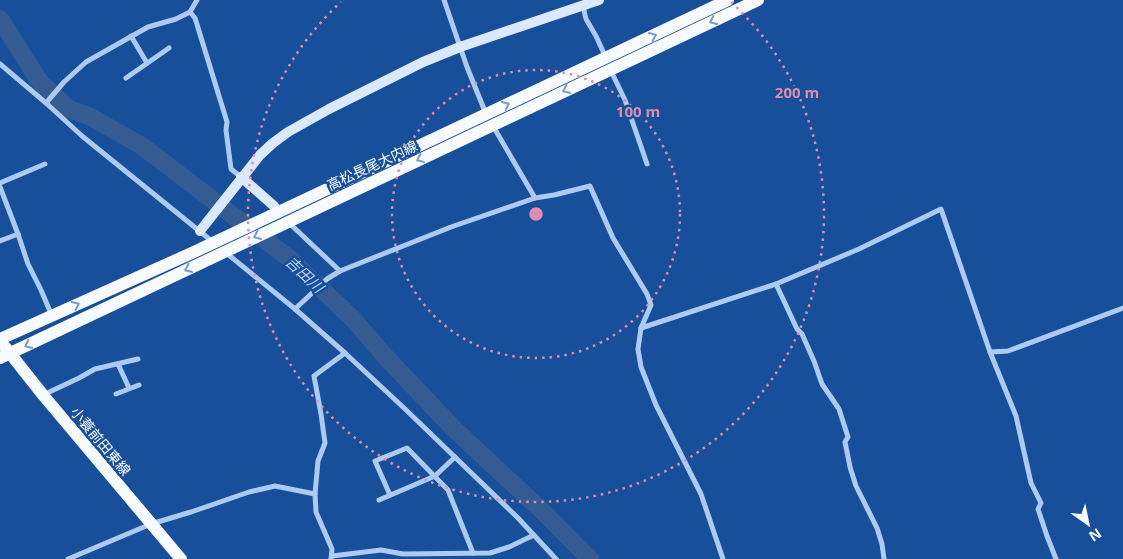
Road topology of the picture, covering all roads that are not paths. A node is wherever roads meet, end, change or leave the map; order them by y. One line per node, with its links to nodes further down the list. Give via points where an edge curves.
1 (197, 0): 7 (street)
2 (444, 0): 9 (street)
3 (600, 0): 6 (street)
4 (728, 0): 13 (main road, 高松長尾大内線, one-way to 4)
5 (758, 0): 13 (main road, 高松長尾大内線, one-way to 13)
6 (583, 6): 9 (street); 13 (street)
7 (190, 12): 8 (street); 20 (street, via 195,18 227,122 231,169)
8 (131, 36): 11 (street); 15 (street, via 86,62)
9 (460, 47): 16 (street); 20 (street, via 338,104 288,132 260,155)
10 (169, 48): 11 (street)
11 (147, 63): 14 (street)
12 (0, 64): 15 (street)
13 (608, 64): 16 (main road, 高松長尾大内線); 18 (street, via 625,100)
14 (126, 78)
15 (46, 102): 25 (street, via 82,136)
16 (489, 120): 22 (street); 23 (main road, 高松長尾大内線); 24 (main road, 高松長尾大内線, one-way to 24)
17 (45, 164): 19 (street)
18 (646, 164)
19 (0, 182)
20 (238, 182): 23 (street, via 274,206); 25 (street)
21 (0, 187): 26 (street)
22 (535, 198): 30 (street); 35 (street, via 590,186 613,238 652,305)
23 (275, 213): 24 (street); 27 (main road, 高松長尾大内線)
24 (285, 223): 29 (main road, 高松長尾大内線, one-way to 29); 30 (street)
25 (203, 227): 27 (street)
26 (18, 234): 28 (street); 34 (street)
27 (217, 241): 29 (street); 34 (main road, 高松長尾大内線, one-way to 27)
28 (0, 242)
29 (228, 250): 33 (street); 39 (main road, 高松長尾大内線, one-way to 39)
30 (340, 271): 33 (street)
31 (776, 284): 35 (street); 37 (street, via 941,209); 59 (street, via 802,334 822,384 839,409 848,437 845,442 850,467 877,528)
32 (1123, 308): 37 (street, via 1008,351)
33 (295, 309): 38 (street)
34 (52, 316): 36 (main road, 高松長尾大内線)
35 (641, 328): 58 (street, via 638,349 641,366 656,405 701,494)
36 (0, 340): 39 (main road, 小蓑前田東線)
37 (990, 352): 60 (street, via 1016,416 1031,483 1041,503 1038,509)
38 (345, 353): 46 (street); 48 (street, via 314,376 325,442 318,461)
39 (5, 356): 45 (main road, 小蓑前田東線)
40 (138, 359): 41 (street)
41 (118, 364): 43 (street); 45 (street, via 95,369)
42 (139, 384): 43 (street)
43 (129, 388): 44 (street)
44 (116, 394)
45 (43, 395): 51 (main road, 小蓑前田東線)
46 (455, 457): 47 (street); 52 (street)
47 (435, 476): 49 (street); 49 (street, via 407,448 375,461); 53 (street, via 448,490)
48 (315, 494): 51 (street, via 275,486); 54 (street, via 316,512 332,550)
49 (390, 495): 50 (street)
50 (379, 500)
51 (151, 524): 55 (street); 56 (main road, 小蓑前田東線)
52 (534, 535): 53 (street, via 490,553); 57 (street)
53 (473, 553): 54 (street, via 404,554 382,550)
54 (331, 557)
55 (68, 559)
56 (181, 559)
57 (556, 559)
58 (724, 559)
59 (884, 559)
60 (1056, 559)

